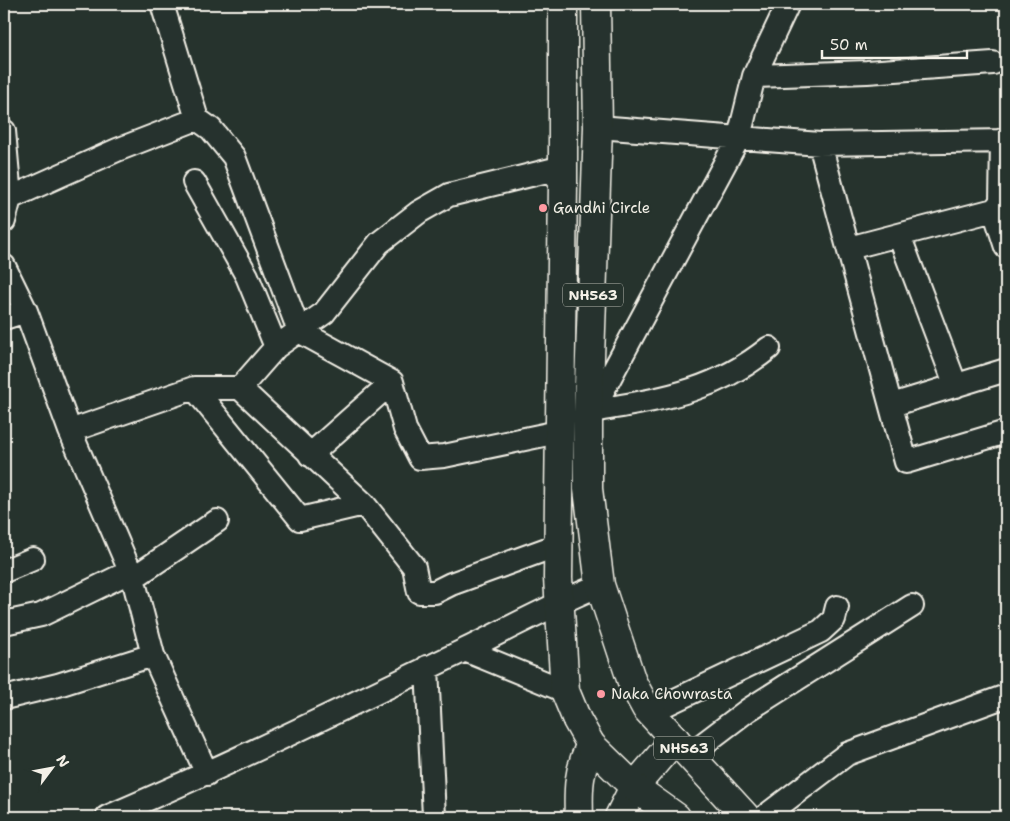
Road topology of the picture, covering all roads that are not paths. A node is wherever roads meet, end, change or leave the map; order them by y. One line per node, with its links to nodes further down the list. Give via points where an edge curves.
1 (162, 4): 7 (street)
2 (563, 4): 14 (main road, NH563)
3 (596, 4): 8 (main road, NH563)
4 (788, 4): 6 (street)
5 (993, 63): 6 (street)
6 (754, 76): 10 (street)
7 (197, 119): 15 (street, via 117,150); 24 (street, via 211,129 234,156)
8 (598, 127): 10 (street); 33 (main road, NH563)
9 (4, 130): 15 (street)
10 (739, 137): 12 (street); 33 (street)
11 (1004, 140): 12 (street); 16 (street, via 1001,202)
12 (820, 144): 20 (street)
13 (194, 182): 25 (street, via 247,276)
14 (563, 184): 24 (street, via 551,170 449,195 419,212 379,243 324,313); 35 (main road, NH563)
15 (10, 198): 17 (street)
16 (994, 210): 18 (street); 19 (street)
17 (4, 221)
18 (899, 235): 20 (street); 29 (street)
19 (1006, 247)
20 (849, 248): 32 (street)
21 (4, 266): 22 (street)
22 (26, 311): 23 (street); 34 (street)
23 (4, 318)
24 (299, 331): 25 (street); 28 (street)
25 (276, 347): 31 (street)
26 (769, 348): 33 (street, via 753,361 702,388)
27 (1006, 370): 29 (street)
28 (392, 382): 35 (street, via 405,428 420,458); 37 (street)
29 (956, 386): 32 (street)
30 (194, 388): 31 (street); 34 (street); 38 (street, via 300,519)
31 (240, 388): 37 (street)
32 (892, 405): 36 (street, via 906,462)
33 (590, 413): 44 (main road, NH563, via 588,488)
34 (70, 431): 43 (street)
35 (558, 432): 40 (main road, NH563)
36 (1006, 432)
37 (310, 455): 38 (street)
38 (364, 504): 40 (street, via 414,567 420,592 435,592)
39 (217, 521): 43 (street)
40 (558, 545): 45 (main road, NH563)
41 (33, 559): 42 (street)
42 (4, 572)
43 (131, 575): 48 (street, via 40,615); 50 (street)
44 (600, 584): 45 (street); 55 (main road, NH563, via 632,682)
45 (558, 602): 49 (street); 52 (main road, NH563)
46 (912, 606): 57 (street, via 748,710)
47 (837, 607): 55 (street, via 834,619 821,631)
48 (4, 624)
49 (465, 650): 51 (street); 52 (street)
50 (153, 655): 54 (street); 58 (street)
51 (427, 667): 58 (street); 61 (street)
52 (566, 691): 56 (main road, NH563)
53 (1006, 696): 66 (street, via 847,754)
54 (4, 698)
55 (650, 712): 57 (main road, NH563)
56 (591, 745): 59 (main road, NH563); 62 (main road, via 577,786)
57 (683, 746): 59 (main road); 65 (main road, NH563)
58 (207, 774): 60 (street)
59 (634, 787): 63 (main road); 64 (main road, NH563)
60 (107, 817)
61 (434, 817)
62 (579, 817)
63 (619, 817)
64 (676, 817)
65 (746, 817)
66 (764, 817)

